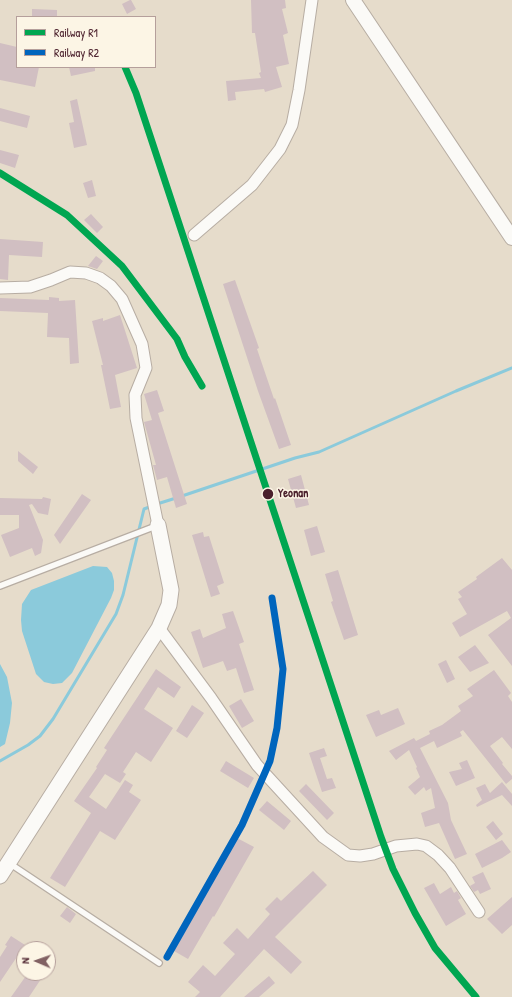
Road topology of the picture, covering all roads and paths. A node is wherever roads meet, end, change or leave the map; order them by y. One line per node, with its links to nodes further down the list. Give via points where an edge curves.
1 (312, 0): 3 (street, via 292,125 280,150 252,184)
2 (353, 0): 4 (street)
3 (194, 235)
4 (512, 238)
5 (0, 288): 6 (street, via 30,287 70,272 86,273 100,278 122,299 142,344 146,368 135,395 136,418)
6 (158, 525): 7 (lane); 8 (main road, via 171,590 169,605)
7 (0, 586)
8 (159, 628): 9 (main road); 11 (street, via 257,765 323,837 348,855 373,854 396,846 426,846 450,868)
9 (9, 863): 10 (main road); 12 (lane)
10 (0, 876)
11 (479, 912)
12 (159, 963)

